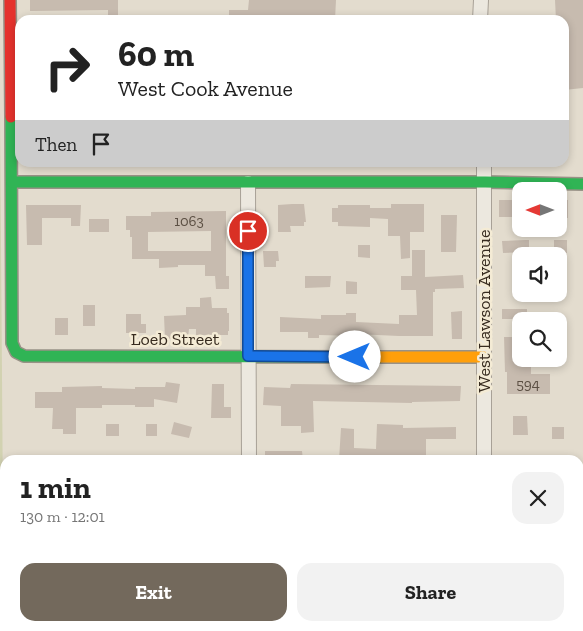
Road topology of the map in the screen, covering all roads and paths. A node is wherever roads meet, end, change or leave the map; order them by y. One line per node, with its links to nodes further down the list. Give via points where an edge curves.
1 (10, 0): 4 (street)
2 (481, 0): 3 (street)
3 (480, 15)
4 (15, 32): 6 (street)
5 (484, 167): 7 (street, West Lawson Avenue)
6 (12, 182): 8 (street); 10 (street, Loeb Street, via 12,343 16,352 24,356)
7 (484, 182): 8 (street); 9 (street); 11 (street, West Lawson Avenue)
8 (248, 183): 10 (street)
9 (583, 184)
10 (248, 356): 11 (street, Loeb Street); 12 (street)
11 (484, 357): 13 (street, West Lawson Avenue)
12 (249, 455)
13 (484, 455)

